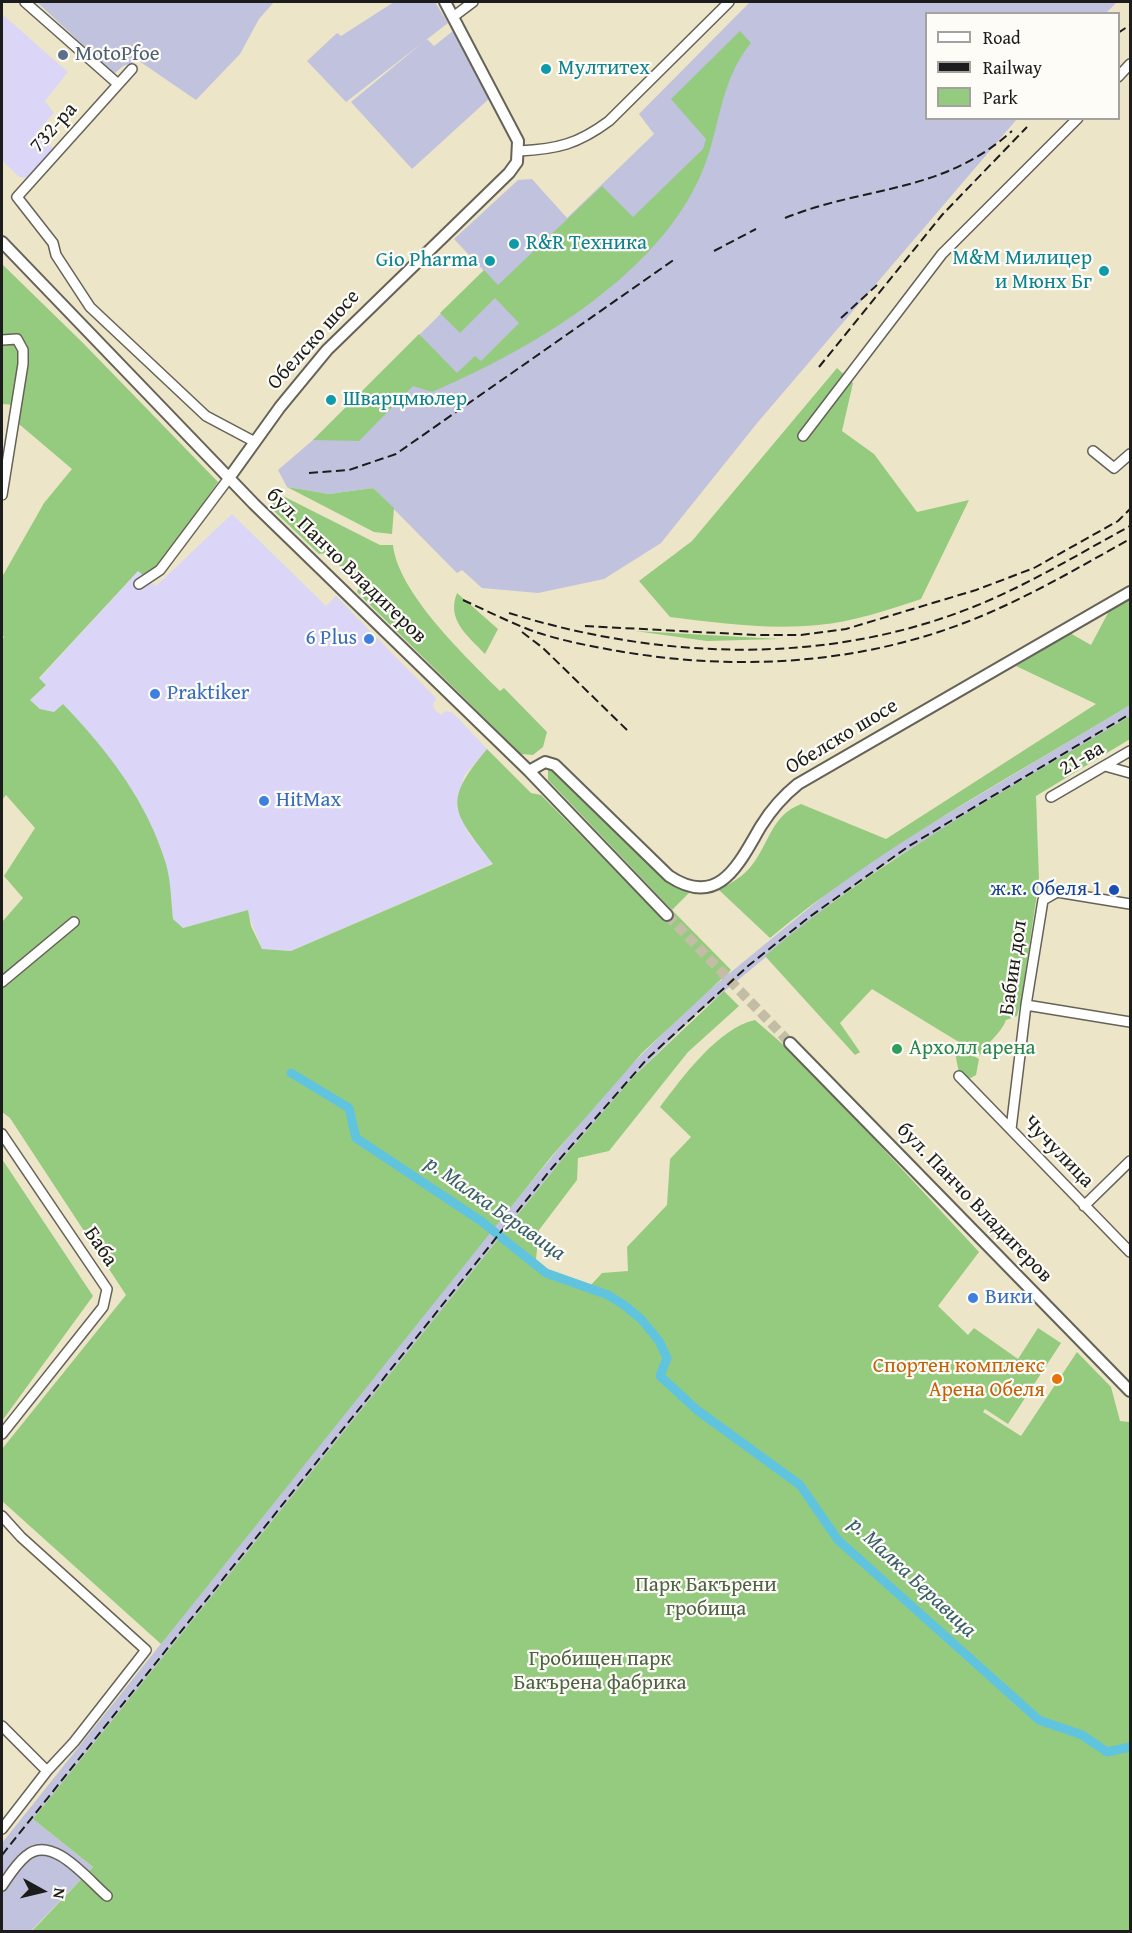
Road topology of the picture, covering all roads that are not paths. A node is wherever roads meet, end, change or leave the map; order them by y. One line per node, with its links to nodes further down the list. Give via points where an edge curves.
1 (25, 2): 9 (street)
2 (445, 2): 5 (street)
3 (473, 2): 5 (street)
4 (729, 2): 11 (street, via 609,122 588,137 554,148)
5 (453, 17): 11 (street, via 518,141)
6 (1131, 64): 8 (street)
7 (132, 69): 9 (street, 732-ра)
8 (1120, 75)
9 (118, 84): 15 (street, 732-ра, via 17,197 53,243 56,255 90,307 206,416)
10 (1076, 120): 14 (street, via 942,254)
11 (519, 151): 15 (street, Обелско шосе, via 509,173 327,350)
12 (2, 242): 18 (street, бул. Панчо Владигеров)
13 (2, 340): 19 (street, via 17,339 23,350)
14 (804, 436)
15 (255, 442): 18 (street, Обелско шосе)
16 (1093, 450): 17 (street, via 1114,468)
17 (1131, 454)
18 (229, 477): 20 (street, via 160,570); 24 (street, бул. Панчо Владигеров)
19 (2, 495)
20 (139, 584)
21 (1131, 592): 24 (street, Обелско шосе, via 798,784 775,807 740,865 723,880 710,885 688,886 669,876 555,765 545,762)
22 (1131, 751): 23 (street, 21-ва)
23 (1105, 766): 25 (street); 26 (street, 21-ва)
24 (529, 771): 28 (street, бул. Панчо Владигеров)
25 (1131, 773)
26 (1051, 797)
27 (1131, 904): 31 (street, Бабин дол, via 1057,892 1047,896 1041,906)
28 (667, 915)
29 (74, 922): 30 (street)
30 (2, 982)
31 (1026, 1005): 32 (street); 35 (street, Бабин дол)
32 (1131, 1022)
33 (790, 1043): 40 (street, бул. Панчо Владигеров)
34 (959, 1076): 35 (street, Чучулица)
35 (1011, 1129): 38 (street, Чучулица)
36 (2, 1134): 41 (street, Баба, via 108,1294 104,1307)
37 (1131, 1161): 38 (street)
38 (1084, 1206): 39 (street, Чучулица)
39 (1131, 1252)
40 (1131, 1391)
41 (2, 1434)
42 (2, 1516): 44 (street, via 147,1650)
43 (2, 1726): 44 (street)
44 (46, 1772): 45 (street)
45 (2, 1829)
46 (2, 1886): 47 (street, via 26,1856 46,1849 58,1853)
47 (107, 1896)

